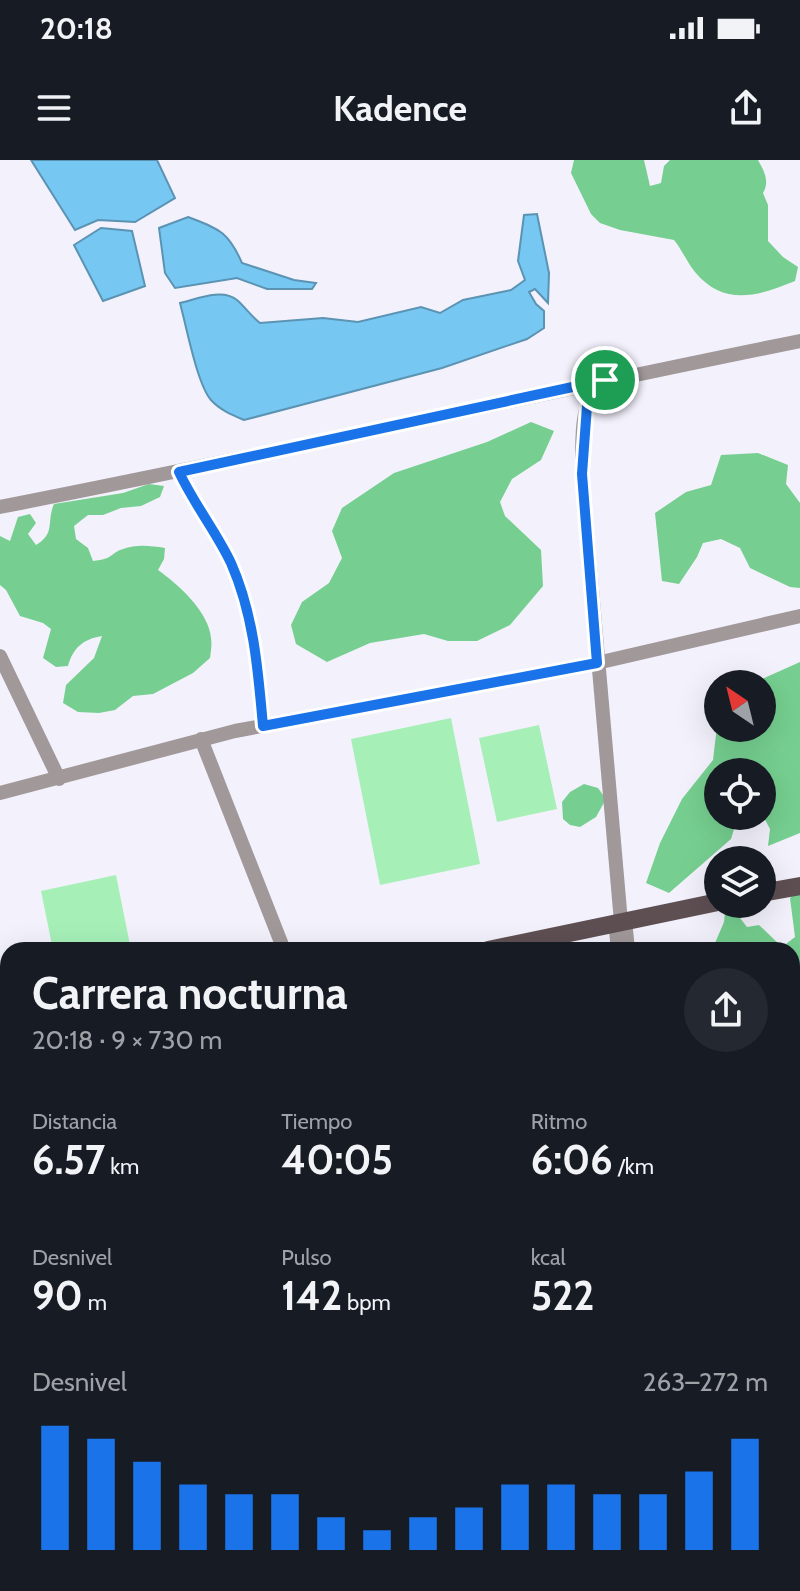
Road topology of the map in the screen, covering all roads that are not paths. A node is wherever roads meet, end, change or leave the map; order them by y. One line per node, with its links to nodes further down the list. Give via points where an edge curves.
1 (800, 341): 2 (street)
2 (605, 380): 3 (street); 7 (street, via 587,406 582,474)
3 (179, 472): 4 (street); 8 (street, via 230,562 249,613)
4 (0, 507)
5 (800, 616): 7 (street)
6 (0, 656): 10 (street)
7 (597, 663): 8 (street); 15 (street)
8 (263, 726): 9 (street)
9 (201, 739): 10 (street); 16 (street)
10 (59, 779): 11 (street)
11 (0, 793)
12 (800, 886): 13 (main road)
13 (776, 890)
14 (704, 905): 15 (main road)
15 (621, 922): 17 (main road); 18 (street); 19 (street)
16 (281, 942)
17 (526, 942)
18 (617, 942)
19 (627, 942)

